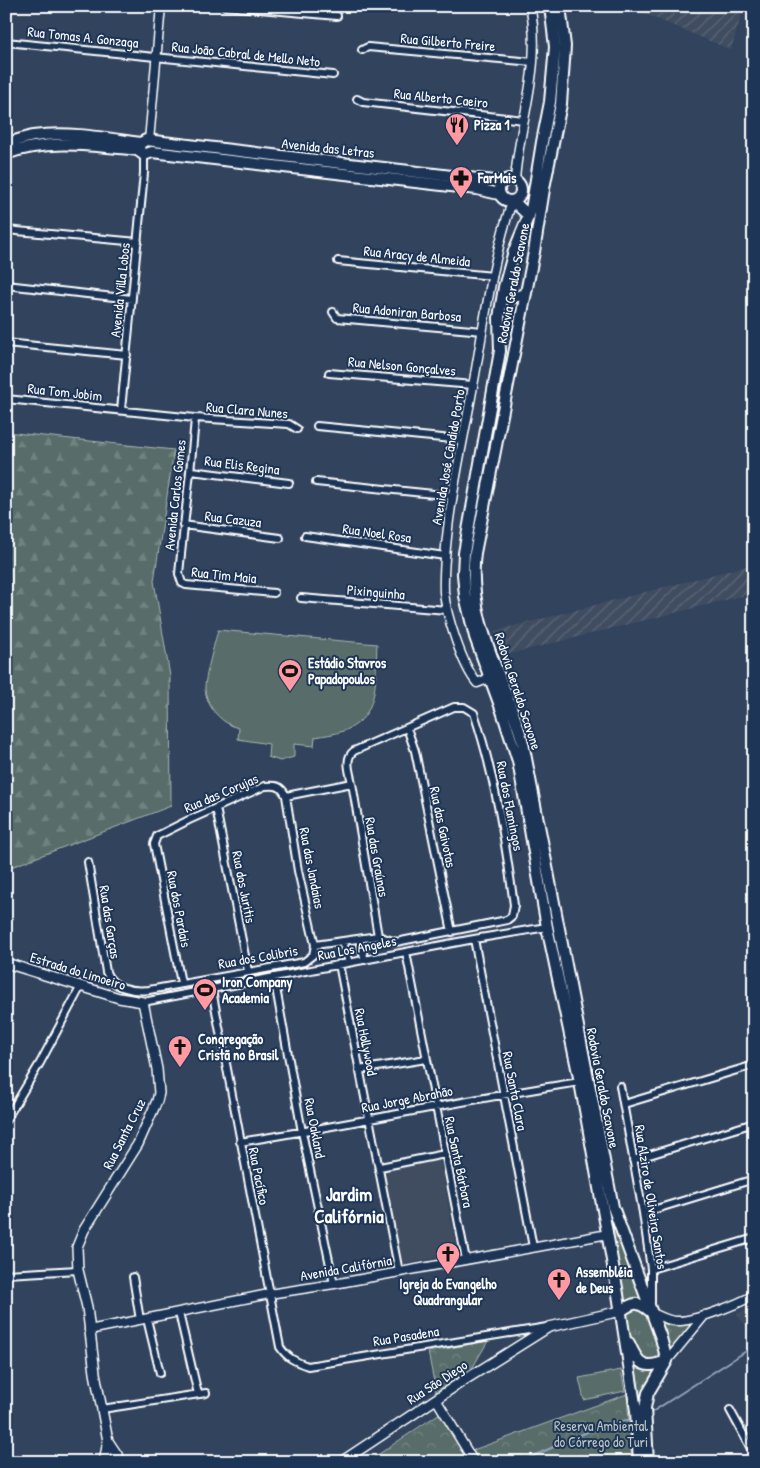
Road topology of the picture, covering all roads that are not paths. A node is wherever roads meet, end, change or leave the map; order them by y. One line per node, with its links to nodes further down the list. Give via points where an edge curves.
1 (161, 6): 9 (street)
2 (225, 6): 6 (street)
3 (530, 6): 10 (street)
4 (550, 6): 17 (main road, Rodovia Geraldo Scavone, via 555,47 550,102)
5 (560, 6): 19 (main road, Rodovia Geraldo Scavone, via 565,46 561,104)
6 (337, 16)
7 (6, 42): 9 (street, Rua Tomas A. Gonzaga)
8 (362, 50): 10 (street, Rua Gilberto Freire, via 368,47)
9 (156, 58): 11 (street, Rua João Cabral de Mello Neto); 15 (street)
10 (533, 62): 13 (street)
11 (333, 75)
12 (357, 99): 13 (street, Rua Alberto Caeiro)
13 (524, 120): 18 (street)
14 (6, 143): 15 (main road, Avenida das Letras, via 32,136 60,135 88,136)
15 (146, 147): 16 (main road, Avenida das Letras, via 62,145); 18 (main road, Avenida das Letras); 20 (main road, Avenida das Letras, via 477,189); 23 (street, Avenida Villa Lobos)
16 (6, 154)
17 (536, 175): 18 (main road); 19 (main road); 21 (main road, Rodovia Geraldo Scavone)
18 (511, 180): 20 (main road, via 499,187); 20 (main road, via 521,187 521,194)
19 (545, 183): 25 (main road, Rodovia Geraldo Scavone)
20 (508, 199): 21 (main road); 27 (street, Avenida José Cândido Porto, via 507,218)
21 (529, 216): 24 (main road, Rodovia Geraldo Scavone)
22 (6, 230): 23 (street)
23 (138, 242): 31 (street, Avenida Villa Lobos)
24 (514, 251): 25 (main road, via 524,248); 29 (main road, Rodovia Geraldo Scavone)
25 (534, 252): 30 (main road, Rodovia Geraldo Scavone)
26 (338, 261): 27 (street, Rua Aracy de Almeida)
27 (493, 276): 33 (street, Avenida José Cândido Porto)
28 (6, 285): 31 (street)
29 (504, 287): 30 (main road, via 514,297); 56 (main road, Rodovia Geraldo Scavone, via 499,318 500,351 463,574 475,637)
30 (525, 294): 114 (main road, Rodovia Geraldo Scavone, via 475,553 474,589 482,627 523,743 613,1207)
31 (132, 300): 35 (street, Avenida Villa Lobos)
32 (332, 312): 33 (street, Rua Adoniran Barbosa, via 337,318)
33 (483, 331): 37 (street, Avenida José Cândido Porto)
34 (6, 343): 35 (street)
35 (127, 355): 39 (street, Avenida Villa Lobos)
36 (329, 373): 37 (street, Rua Nelson Gonçalves)
37 (473, 385): 43 (street, Avenida José Cândido Porto)
38 (6, 398): 39 (street, Rua Tom Jobim)
39 (121, 410): 40 (street, Rua Tom Jobim)
40 (195, 418): 42 (street, Rua Clara Nunes, via 289,424); 44 (street, Avenida Carlos Gomes)
41 (317, 426): 43 (street)
42 (297, 429)
43 (463, 440): 47 (street, Avenida José Cândido Porto)
44 (191, 471): 46 (street, Rua Elis Regina); 48 (street, Avenida Carlos Gomes)
45 (316, 482): 47 (street)
46 (289, 483)
47 (452, 496): 51 (street, Avenida José Cândido Porto)
48 (183, 525): 50 (street, Rua Cazuza); 52 (street, Avenida Carlos Gomes)
49 (306, 536): 51 (street, Rua Noel Rosa)
50 (280, 538)
51 (444, 556): 55 (street, Avenida José Cândido Porto, via 444,594)
52 (179, 574): 53 (street, Rua Tim Maia, via 186,585)
53 (274, 593)
54 (301, 598): 55 (street, Pixinguinha)
55 (448, 610): 56 (street, Avenida José Cândido Porto, via 473,678 477,683)
56 (490, 678): 64 (main road, Rodovia Geraldo Scavone, via 518,760)
57 (407, 728): 58 (street, via 352,752 348,761); 63 (street, Rua dos Flamingos, via 454,707 464,707 474,713 492,772 505,838 514,905); 65 (street, Rua das Gaivotas)
58 (352, 784): 59 (street); 66 (street, Rua das Graúnas)
59 (286, 796): 60 (street, Rua das Corujas, via 282,788 265,786); 70 (street, Rua das Jandaias, via 298,871)
60 (216, 808): 61 (street, Rua das Corujas, via 160,833); 76 (street, Rua dos Juritis)
61 (155, 840): 79 (street, Rua dos Pardais)
62 (88, 862): 78 (street, Rua das Garças, via 106,972)
63 (512, 916): 65 (street, Rua dos Colibris, via 507,920)
64 (547, 927): 68 (street, Rua Los Angeles); 86 (main road, Rodovia Geraldo Scavone)
65 (452, 932): 66 (street, Rua dos Colibris, via 396,942)
66 (378, 936): 67 (street, Rua dos Colibris)
67 (358, 939): 69 (street, Rua dos Colibris); 72 (street)
68 (474, 939): 71 (street, Rua Los Angeles); 88 (street, Rua Santa Clara)
69 (343, 942): 70 (street, Rua dos Colibris); 74 (street)
70 (315, 945): 76 (street, Rua dos Colibris, via 304,962)
71 (406, 952): 72 (street, Rua Los Angeles); 83 (street, Rua Santa Bárbara)
72 (365, 960): 74 (street, Rua Los Angeles)
73 (6, 963): 80 (main road, Estrada do Limoeiro)
74 (349, 963): 75 (street, Rua Los Angeles)
75 (339, 964): 77 (street, Rua Los Angeles); 85 (street, Rua Hollywood)
76 (248, 971): 79 (street, Rua dos Colibris)
77 (274, 977): 81 (street, Rua Los Angeles); 94 (street, Rua Oakland)
78 (114, 983): 79 (street, Rua dos Colibris, via 137,991)
79 (181, 983)
80 (81, 986): 82 (main road, Estrada do Limoeiro); 92 (street)
81 (212, 990): 82 (street, Rua Los Angeles); 95 (street, Rua Pacífico)
82 (143, 1002): 106 (main road, Rua Santa Cruz, via 159,1093 138,1144 79,1239)
83 (426, 1059): 85 (street); 90 (street, Rua Santa Bárbara)
84 (754, 1065): 89 (street)
85 (359, 1070): 91 (street, Rua Hollywood)
86 (580, 1082): 88 (street, Rua Jorge Abrahão); 101 (main road, Rodovia Geraldo Scavone)
87 (620, 1086): 89 (street, Rua Alziro de Oliveira Santos)
88 (502, 1094): 90 (street, Rua Jorge Abrahão); 103 (street, Rua Santa Clara)
89 (624, 1104): 97 (street, Rua Alziro de Oliveira Santos)
90 (435, 1106): 91 (street, Rua Jorge Abrahão); 96 (street, Rua Santa Bárbara)
91 (368, 1119): 94 (street, Rua Jorge Abrahão); 98 (street, Rua Hollywood)
92 (6, 1120)
93 (754, 1123): 97 (street)
94 (302, 1132): 95 (street, Rua Jorge Abrahão); 110 (street, Rua Oakland)
95 (240, 1142): 111 (street, Rua Pacífico)
96 (445, 1154): 98 (street); 104 (street, Rua Santa Bárbara)
97 (633, 1160): 100 (street, Rua Alziro de Oliveira Santos)
98 (380, 1167): 107 (street, Rua Hollywood)
99 (754, 1179): 100 (street)
100 (643, 1213): 105 (street, Rua Alziro de Oliveira Santos)
101 (608, 1234): 103 (street, Avenida Califórnia); 113 (main road, Rodovia Geraldo Scavone)
102 (754, 1238): 105 (street)
103 (532, 1247): 104 (street, Avenida Califórnia)
104 (466, 1260): 107 (street, Avenida Califórnia)
105 (651, 1269): 114 (street, Rua Alziro de Oliveira Santos)
106 (78, 1270): 108 (street); 120 (main road)
107 (399, 1272): 110 (street, Avenida Califórnia)
108 (6, 1274)
109 (133, 1277): 117 (street)
110 (334, 1284): 111 (street, Avenida Califórnia)
111 (269, 1294): 115 (street, Avenida Califórnia); 123 (street, Rua Pacífico, via 280,1347)
112 (754, 1295): 116 (street)
113 (621, 1311): 114 (main road, via 636,1303); 118 (main road, Rodovia Geraldo Scavone); 119 (main road, Rua Pasadena)
114 (650, 1312): 116 (street, via 674,1321); 124 (main road, Rodovia Geraldo Scavone)
115 (179, 1313): 117 (street, Avenida Califórnia); 127 (street)
116 (705, 1315): 124 (street)
117 (144, 1320): 120 (street, Avenida Califórnia); 125 (street)
118 (622, 1324): 124 (main road, via 637,1360 646,1366); 137 (main road, Rodovia Geraldo Scavone, via 636,1411)
119 (548, 1327): 121 (street, Rua Pasadena); 122 (main road, Rua São Diego)
120 (89, 1330): 129 (main road)
121 (524, 1331): 122 (street); 123 (street, Rua Pasadena, via 308,1366)
122 (526, 1341): 128 (main road, Rua São Diego)
123 (294, 1361)
124 (667, 1361): 138 (main road, via 648,1394 645,1408)
125 (160, 1373)
126 (206, 1393): 127 (street)
127 (198, 1394): 129 (street)
128 (436, 1399): 135 (main road, Rua São Diego); 136 (street)
129 (102, 1409): 131 (main road)
130 (730, 1410): 132 (street)
131 (108, 1441): 133 (main road); 134 (main road)
132 (754, 1454)
133 (106, 1462): 134 (main road)
134 (120, 1462)
135 (341, 1462)
136 (474, 1462)
137 (639, 1462)
138 (648, 1462)

